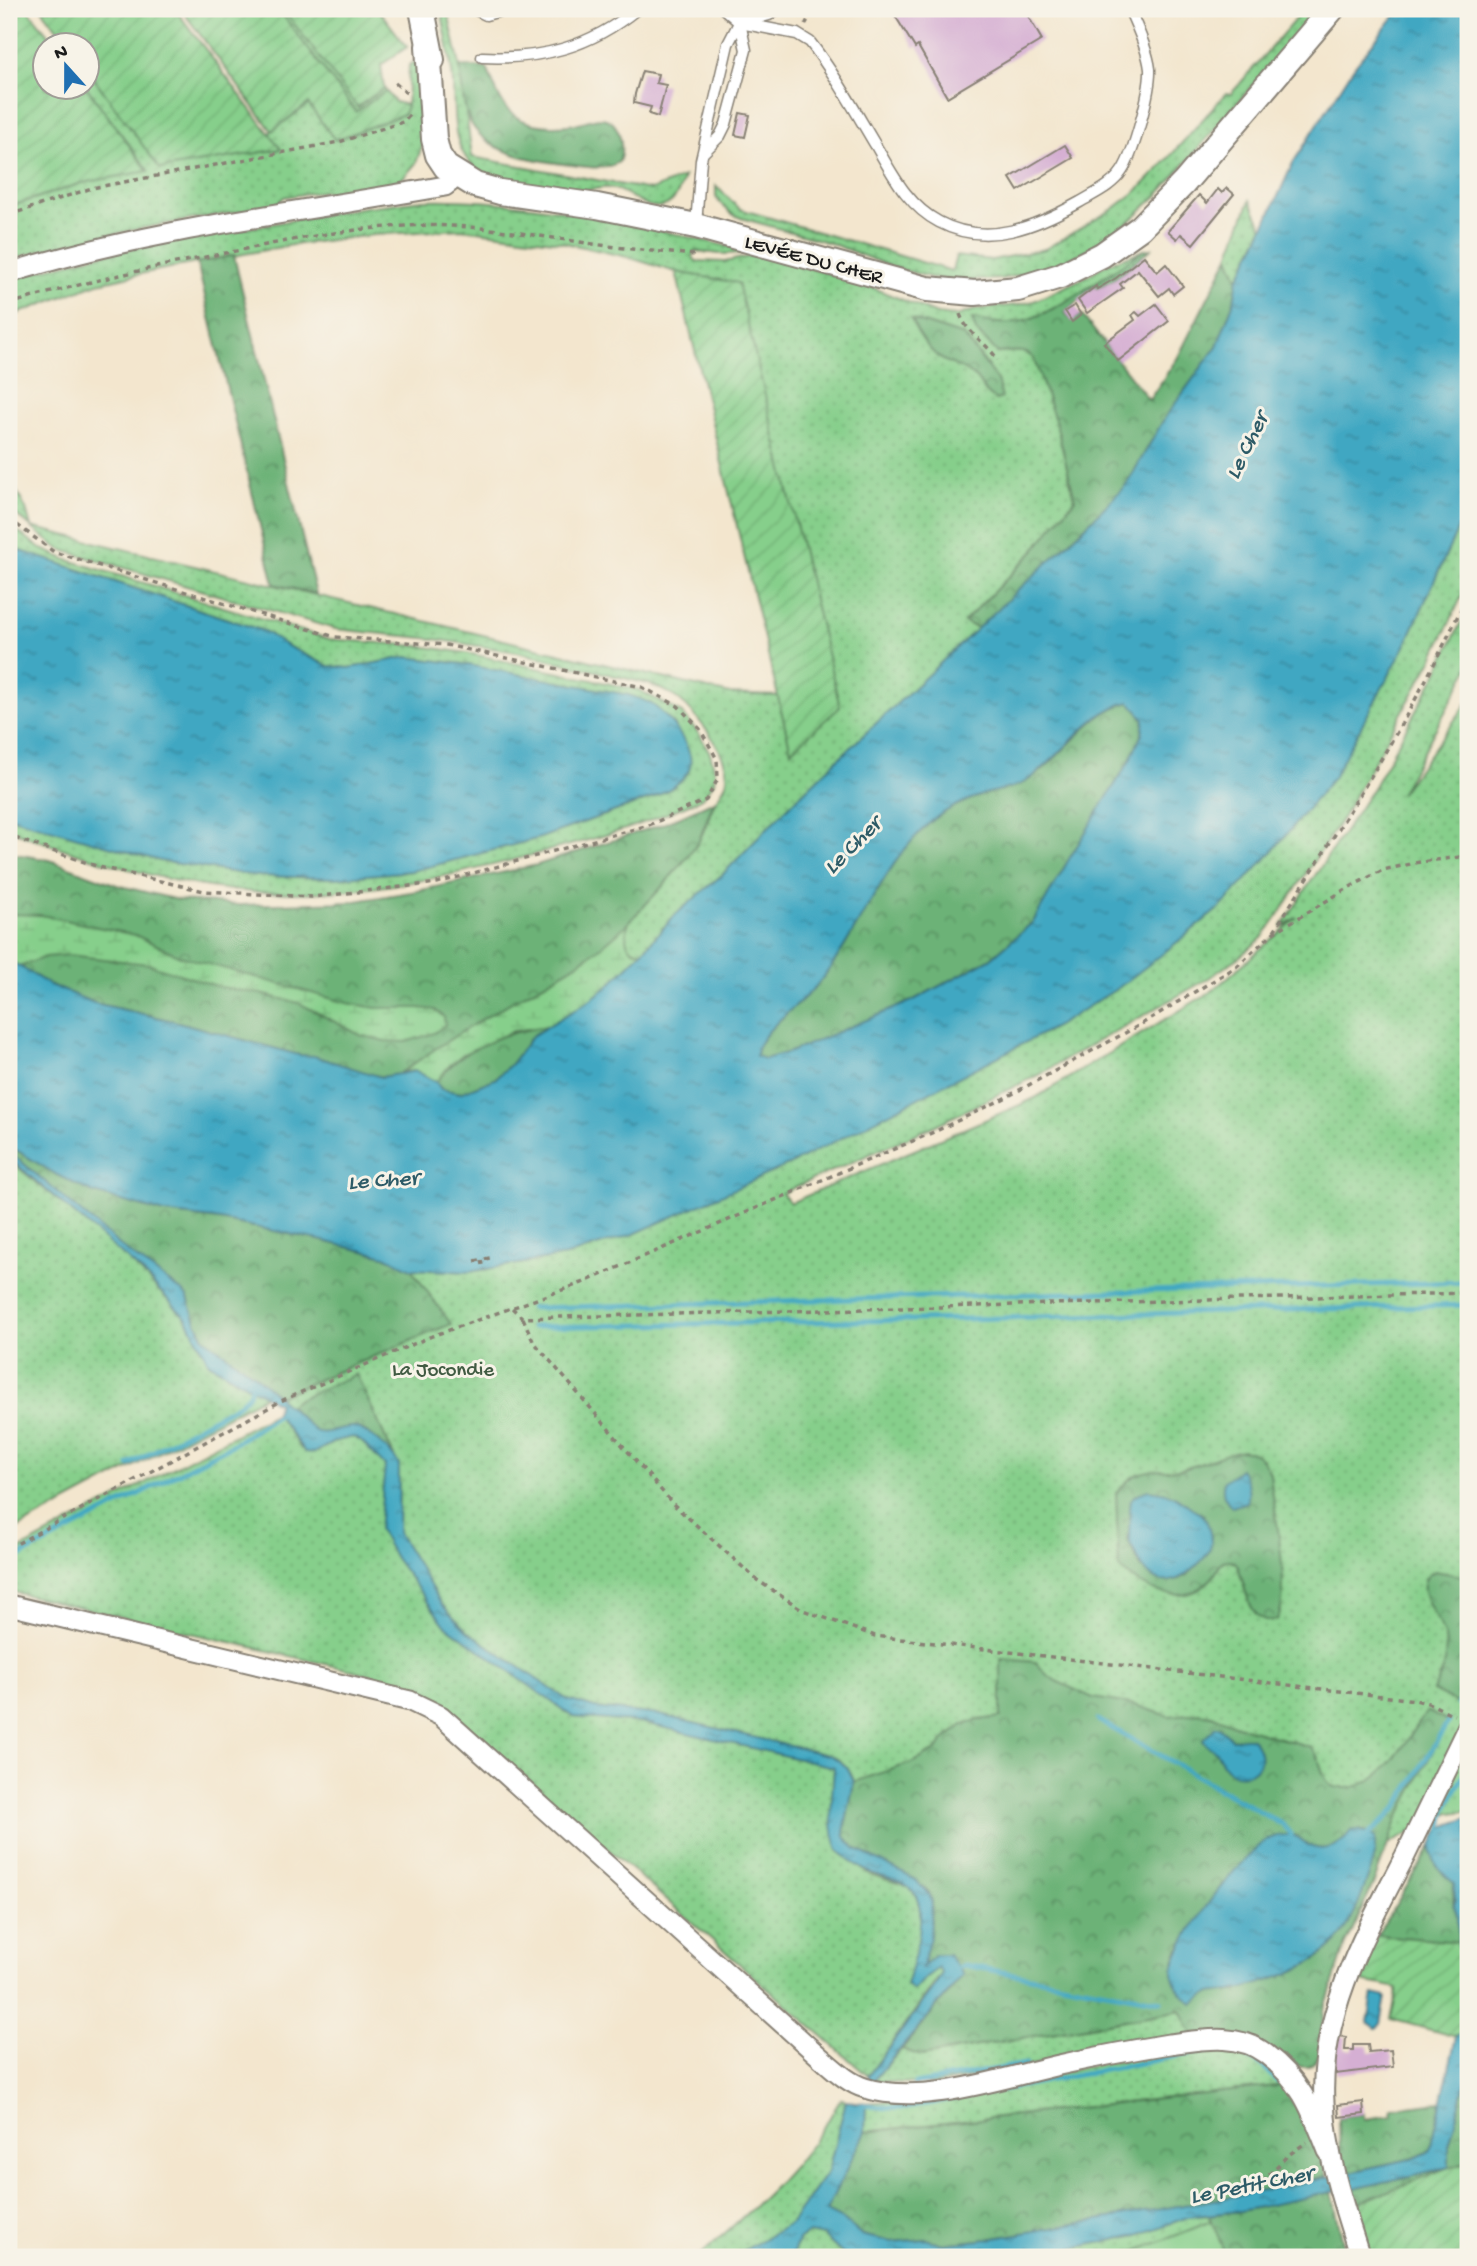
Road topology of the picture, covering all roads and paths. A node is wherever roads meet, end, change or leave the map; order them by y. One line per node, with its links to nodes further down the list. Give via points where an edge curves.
1 (422, 9): 17 (street)
2 (474, 9): 3 (lane, via 486,15)
3 (509, 9)
4 (637, 9): 12 (lane, via 607,31 552,53)
5 (724, 9): 11 (lane)
6 (736, 9): 11 (lane)
7 (746, 9): 11 (lane)
8 (777, 9): 11 (lane)
9 (1332, 9): 22 (street, LEVÉE DU CHER, via 1184,183 1123,241 1082,266 1037,284)
10 (1132, 10): 11 (lane, via 1150,76 1131,156 1121,173 1107,187 1046,221 1013,231 981,233 940,223 913,203 810,42 797,34)
11 (740, 23): 16 (lane, via 729,44); 16 (lane, via 746,50 726,124)
12 (482, 57)
13 (395, 83): 14 (path)
14 (412, 100)
15 (413, 106): 18 (path, via 403,122 339,142 105,185)
16 (702, 153): 19 (lane)
17 (459, 175): 19 (street, LEVÉE DU CHER, via 485,189); 21 (street, via 446,186 195,230)
18 (9, 215)
19 (696, 226): 22 (street, LEVÉE DU CHER)
20 (696, 256): 23 (path, via 501,230 392,227 302,237)
21 (9, 273)
22 (952, 292): 24 (path, via 969,331)
23 (9, 304)
24 (998, 360)
25 (9, 519): 27 (path, via 54,552 335,637 446,645 642,687 678,706 700,729 717,759 718,779 706,800 649,825 437,883 313,897 204,891 99,867)
26 (1468, 593): 29 (path, via 1447,642 1372,776)
27 (9, 836)
28 (1468, 856): 29 (path, via 1383,870)
29 (1273, 933): 35 (path, via 1236,967 1001,1100 582,1283)
30 (489, 1258): 31 (path)
31 (482, 1259): 32 (path); 33 (path)
32 (475, 1261)
33 (484, 1270)
34 (1468, 1293): 36 (path)
35 (510, 1308): 36 (path); 37 (path, via 283,1400)
36 (523, 1318): 39 (path, via 533,1341 673,1504 757,1580 803,1610 876,1636 1415,1700)
37 (9, 1548)
38 (9, 1605): 41 (street, via 411,1701 441,1716 842,2076 865,2089 942,2091 1198,2039 1247,2044 1265,2052)
39 (1464, 1722): 40 (street, via 1361,1942 1336,2012)
40 (1324, 2085): 41 (street); 42 (street)
41 (1300, 2087): 42 (street)
42 (1327, 2151): 43 (path, via 1287,2156); 44 (street)
43 (1262, 2182)
44 (1360, 2257)

